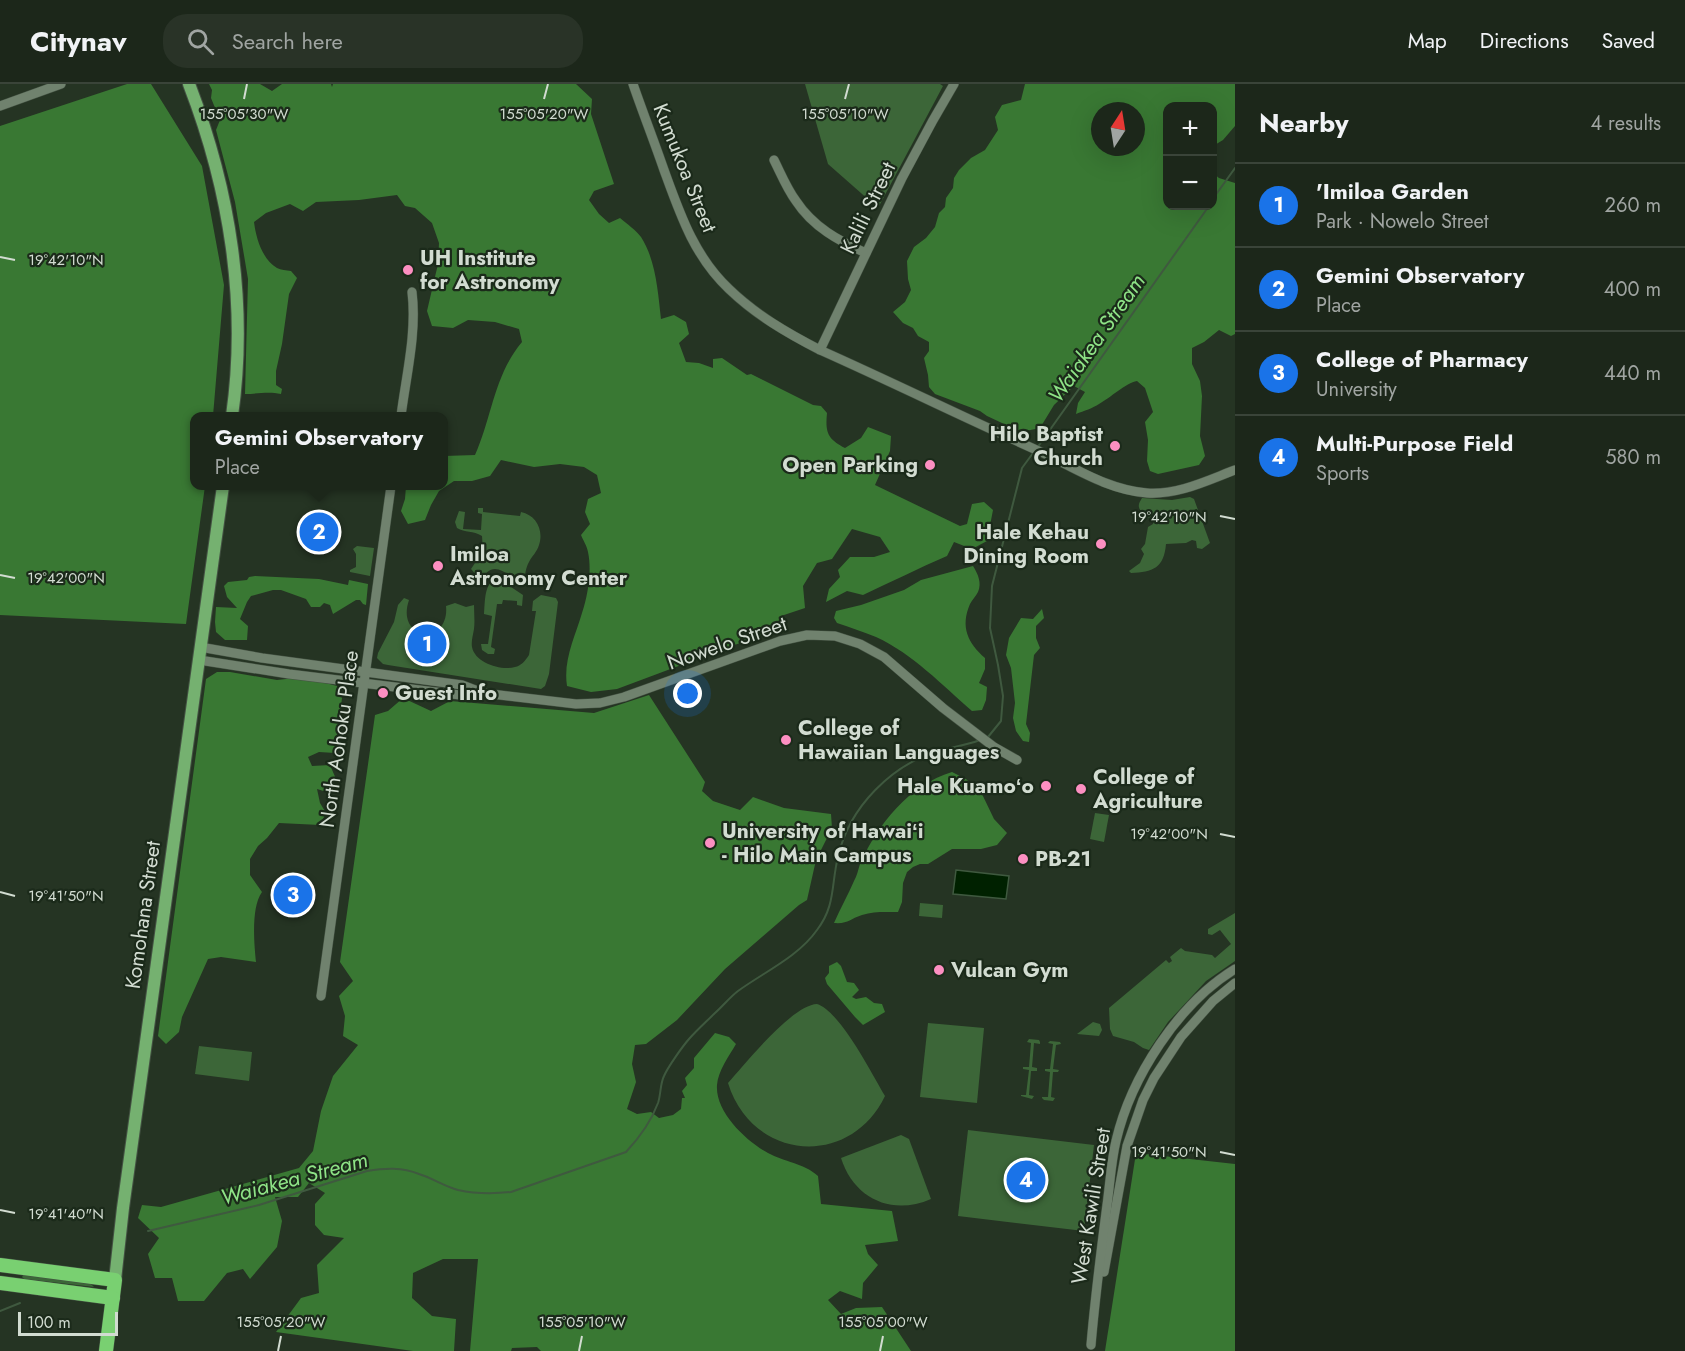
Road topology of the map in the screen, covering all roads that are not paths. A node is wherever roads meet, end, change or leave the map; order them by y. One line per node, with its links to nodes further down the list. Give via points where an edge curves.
1 (61, 84): 5 (street)
2 (189, 84): 10 (main road, via 221,188 234,260 238,334)
3 (633, 84): 9 (street, Kumukoa Street, via 683,223 703,258 728,288 757,313)
4 (954, 84): 7 (street, Kalili Street)
5 (0, 106)
6 (774, 160): 7 (street, via 796,202 820,229)
7 (866, 253): 9 (street, Kalili Street)
8 (412, 292): 11 (street, via 413,328)
9 (820, 350): 12 (street, Kumukoa Street, via 1104,484 1149,493 1184,489)
10 (233, 412)
11 (402, 412)
12 (1235, 470)
13 (222, 490): 15 (main road, Komohana Street)
14 (391, 490): 17 (street, North Aohoku Place)
15 (200, 647): 16 (main road, Komohana Street); 17 (street, Nowelo Street)
16 (199, 660): 18 (street, Nowelo Street); 25 (main road, Komohana Street)
17 (365, 672): 18 (street, North Aohoku Place); 19 (street, Nowelo Street, via 462,685)
18 (364, 683): 19 (street, Nowelo Street, via 460,696); 23 (street, North Aohoku Place)
19 (483, 693): 20 (street, Nowelo Street, via 600,704 780,641 831,635 884,657 943,708)
20 (1017, 760)
21 (1235, 969): 28 (street, West Kawili Street, via 1205,992 1171,1030 1143,1072 1123,1118 1115,1143)
22 (1235, 983): 28 (street, West Kawili Street, via 1180,1037 1154,1078 1134,1122)
23 (321, 996)
24 (0, 1265): 25 (highway)
25 (115, 1280): 27 (highway, Komohana Street)
26 (0, 1283): 27 (highway)
27 (113, 1298): 29 (highway, Komohana Street)
28 (1090, 1348)
29 (106, 1351)

